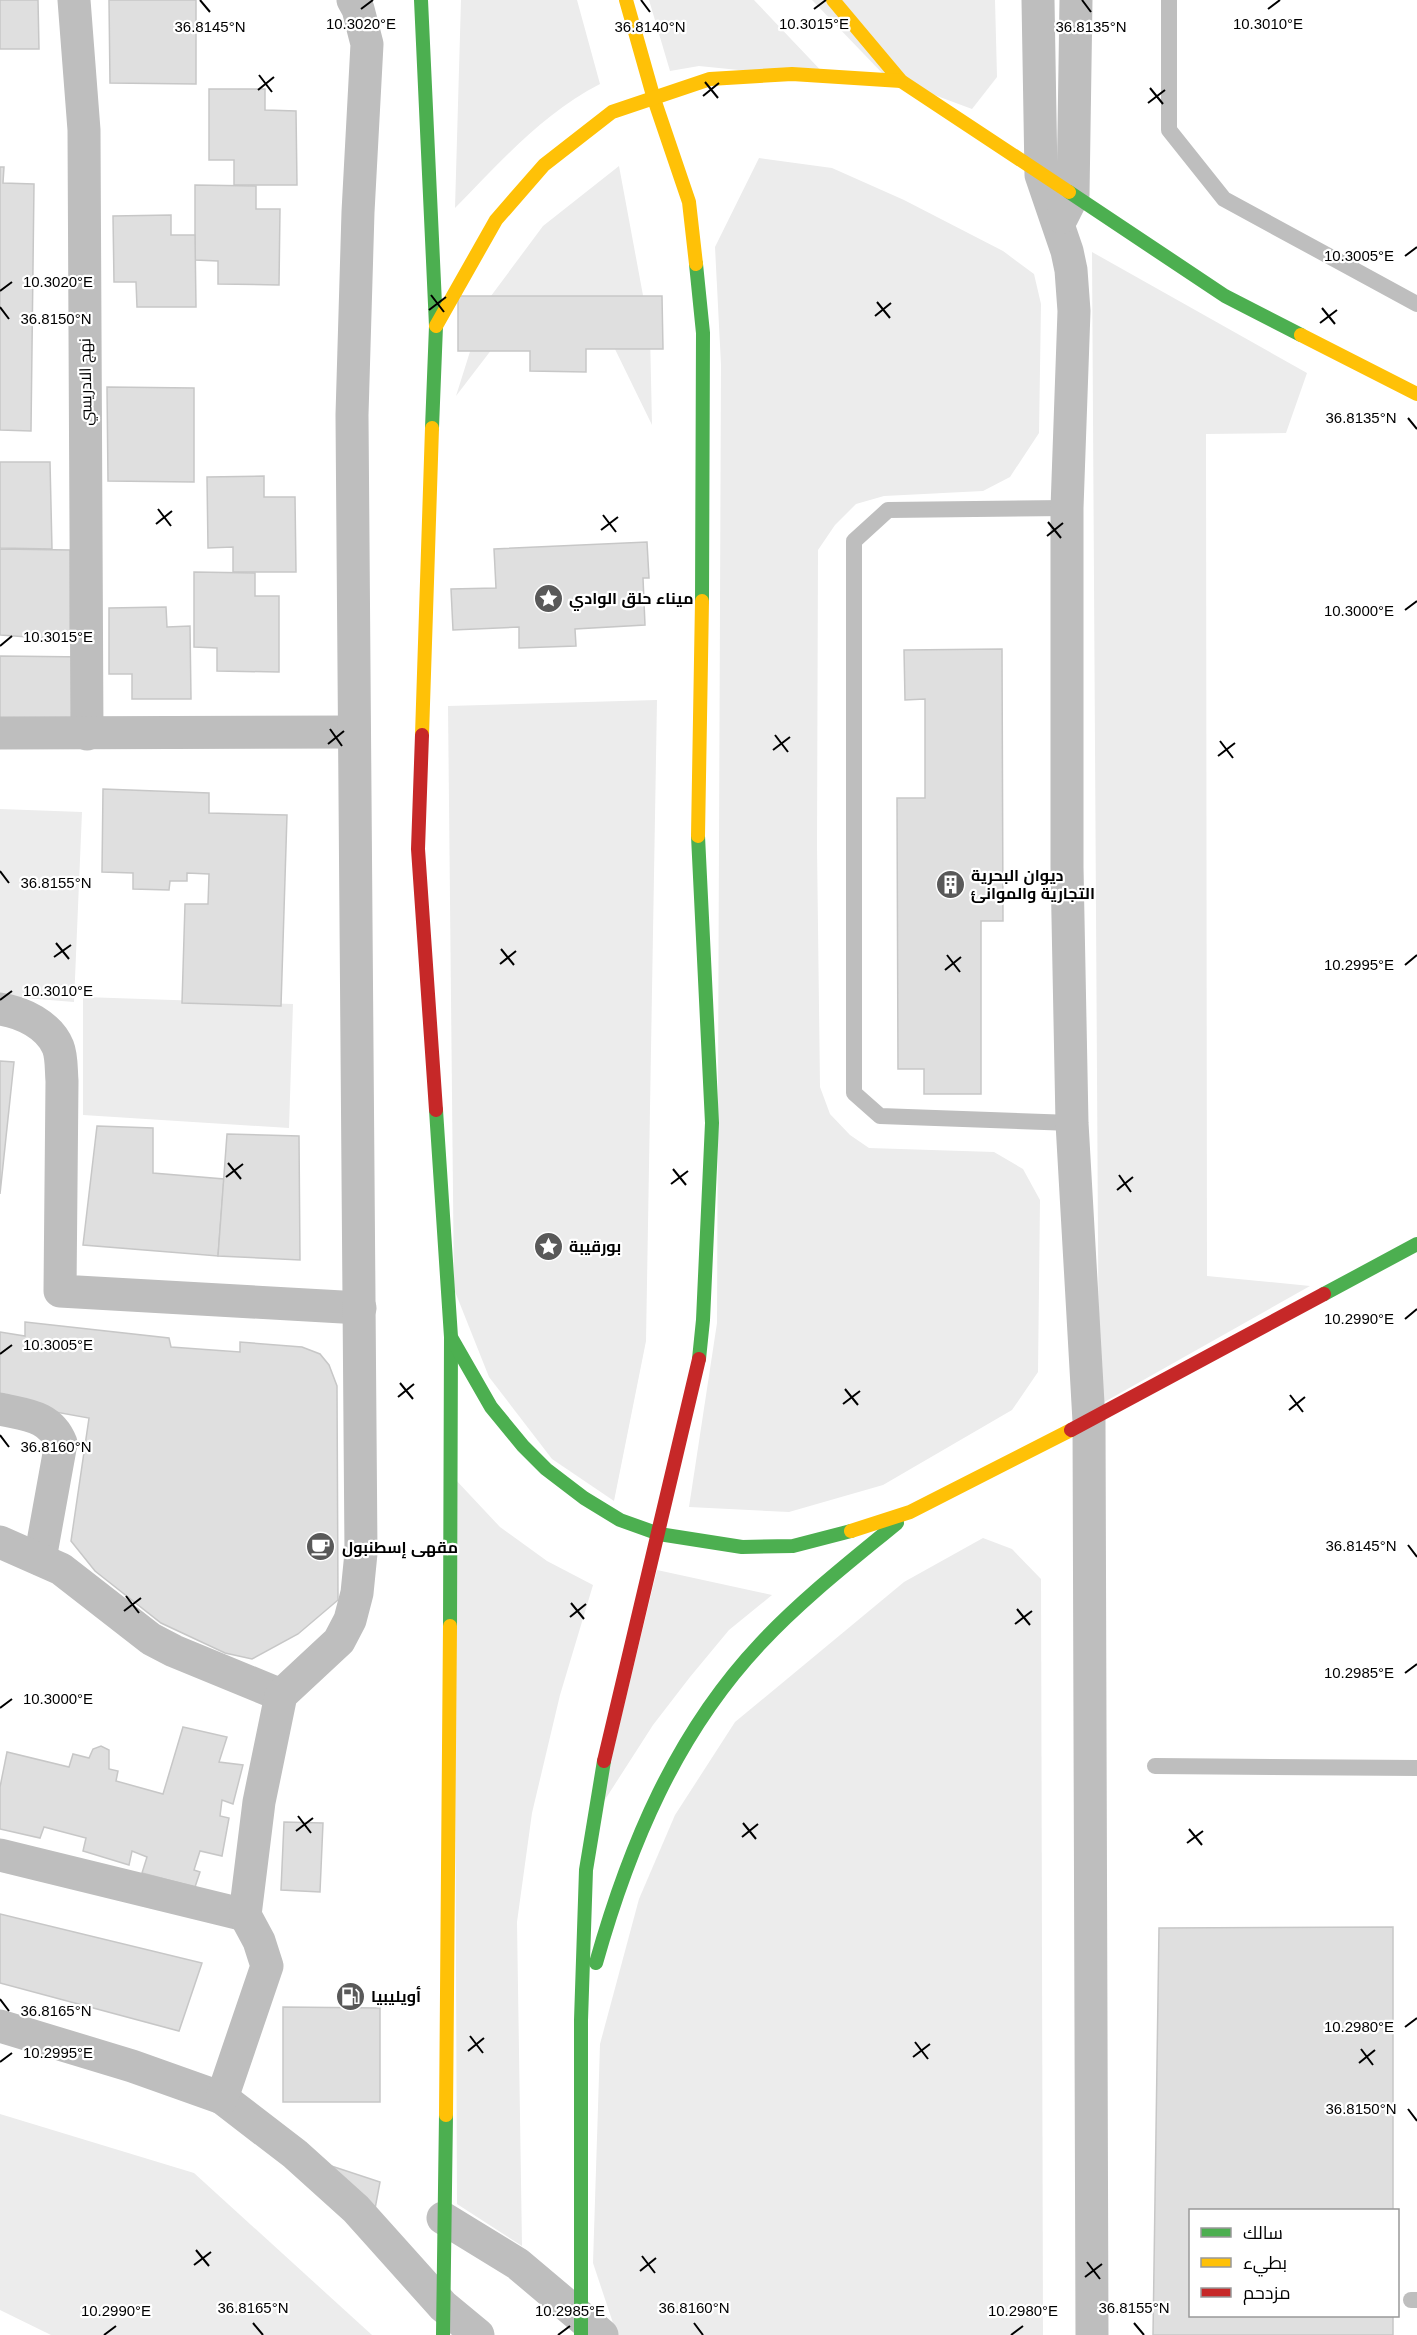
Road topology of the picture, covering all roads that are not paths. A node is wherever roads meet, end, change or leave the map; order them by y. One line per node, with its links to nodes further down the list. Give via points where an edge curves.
1 (74, 0): 20 (street, نهج الادريسي, via 84,130)
2 (353, 0): 18 (street, via 367,44 352,415)
3 (421, 0): 15 (main road)
4 (626, 0): 10 (main road)
5 (833, 0): 9 (main road)
6 (1038, 0): 11 (street)
7 (1076, 0): 12 (street)
8 (1169, 0): 14 (lane, via 1169,130 1224,199)
9 (901, 81): 10 (main road, via 792,74 710,79); 11 (main road)
10 (654, 99): 15 (main road, via 612,112 544,165 496,220); 29 (main road, via 688,202 703,333 698,849 711,1123 698,1369)
11 (1041, 176): 12 (main road); 13 (street)
12 (1073, 195): 13 (street); 16 (main road, via 1225,296)
13 (1058, 227): 17 (street, via 1071,270 1074,311)
14 (1417, 304)
15 (436, 326): 25 (main road, via 418,849)
16 (1417, 394)
17 (1067, 508): 22 (street); 22 (lane, via 888,510 854,541 854,1094 880,1116)
18 (353, 732): 20 (street); 24 (street)
19 (0, 733): 20 (street)
20 (87, 734)
21 (0, 1009): 24 (street, via 41,1024 58,1047 62,1081 60,1291)
22 (1072, 1123): 27 (street)
23 (1417, 1244): 27 (main road)
24 (360, 1308): 32 (street, via 362,1552 357,1593 339,1641)
25 (451, 1337): 29 (main road, via 491,1407 546,1469 620,1520); 40 (main road, via 449,1901)
26 (0, 1409): 31 (street, via 48,1423 61,1443)
27 (1089, 1421): 28 (main road); 44 (street)
28 (910, 1512): 29 (main road, via 793,1546 742,1547); 37 (main road, via 760,1644 713,1701 678,1756 642,1828 606,1925)
29 (660, 1534): 37 (main road, via 601,1772 586,1870)
30 (0, 1542): 31 (street)
31 (40, 1558): 32 (street, via 82,1584 151,1639)
32 (281, 1695): 36 (street, via 259,1802)
33 (1155, 1766): 34 (lane)
34 (1417, 1768)
35 (0, 1855): 36 (street)
36 (245, 1915): 39 (street, via 267,1966)
37 (581, 2020): 42 (main road)
38 (0, 2026): 39 (street)
39 (222, 2098): 41 (street, via 295,2154 356,2209 406,2262)
40 (443, 2218): 41 (main road); 42 (street, via 518,2264)
41 (443, 2321): 43 (street)
42 (588, 2329)
43 (478, 2335)
44 (1092, 2335)

